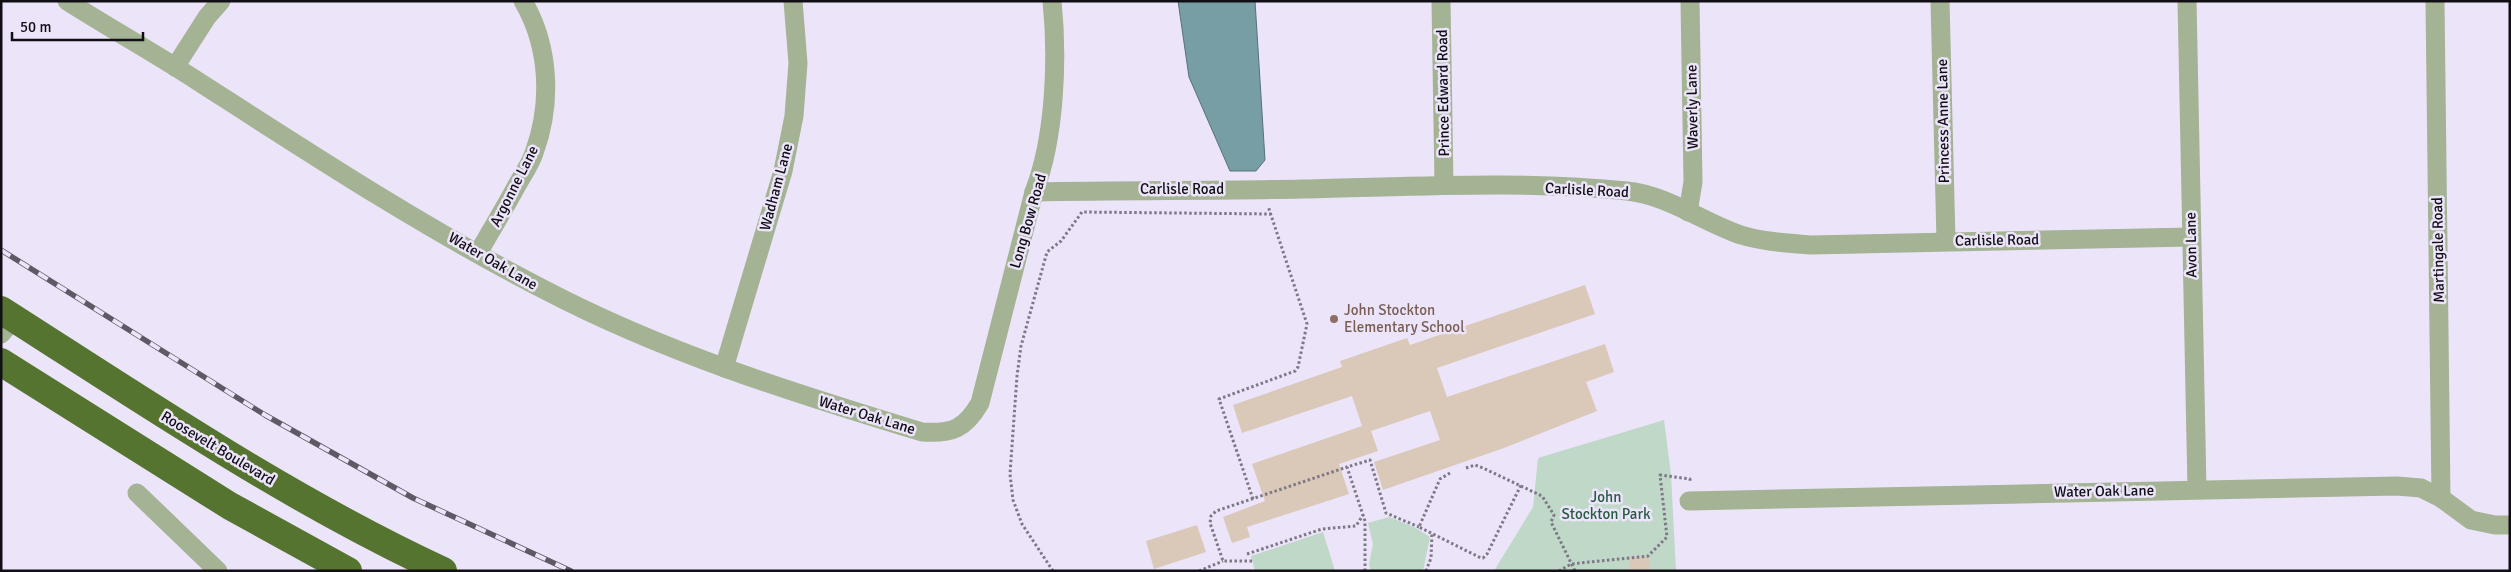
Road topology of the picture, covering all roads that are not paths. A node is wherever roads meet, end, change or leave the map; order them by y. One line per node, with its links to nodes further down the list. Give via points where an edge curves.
1 (67, 1): 11 (street, Water Oak Lane)
2 (221, 1): 11 (street)
3 (524, 1): 17 (street, Argonne Lane, via 540,40 545,69 545,114 534,154)
4 (793, 1): 20 (street, Wadham Lane, via 798,63 794,116 783,171)
5 (1052, 1): 13 (street, Long Bow Road, via 1054,77 1044,167)
6 (1441, 1): 12 (street, Prince Edward Road)
7 (1690, 1): 14 (street, Waverly Lane, via 1694,182)
8 (1940, 1): 16 (street, Princess Anne Lane)
9 (2187, 1): 15 (street, Avon Lane)
10 (2434, 1): 24 (street, Martingale Road)
11 (175, 66): 17 (street, Water Oak Lane, via 358,184)
12 (1444, 185): 13 (street, Carlisle Road); 14 (street, Carlisle Road, via 1630,191)
13 (1034, 192): 21 (street, Long Bow Road, via 980,403 971,418)
14 (1688, 212): 16 (street, Carlisle Road, via 1739,234 1772,242 1811,245)
15 (2191, 237): 16 (street, Carlisle Road); 22 (street, Avon Lane)
16 (1946, 242)
17 (478, 253): 20 (street, Water Oak Lane, via 543,290)
18 (6, 321): 29 (highway, Roosevelt Boulevard, via 276,483)
19 (1, 362): 28 (highway, via 230,506)
20 (724, 368): 21 (street, Water Oak Lane, via 783,390 922,432 940,434)
21 (958, 429)
22 (2197, 489): 24 (street, Water Oak Lane, via 2397,486 2421,488); 25 (street, Water Oak Lane)
23 (137, 493): 27 (street)
24 (2441, 498): 26 (street, Water Oak Lane, via 2471,520)
25 (1689, 501)
26 (2510, 525)
27 (218, 571)
28 (348, 571)
29 (443, 571)

